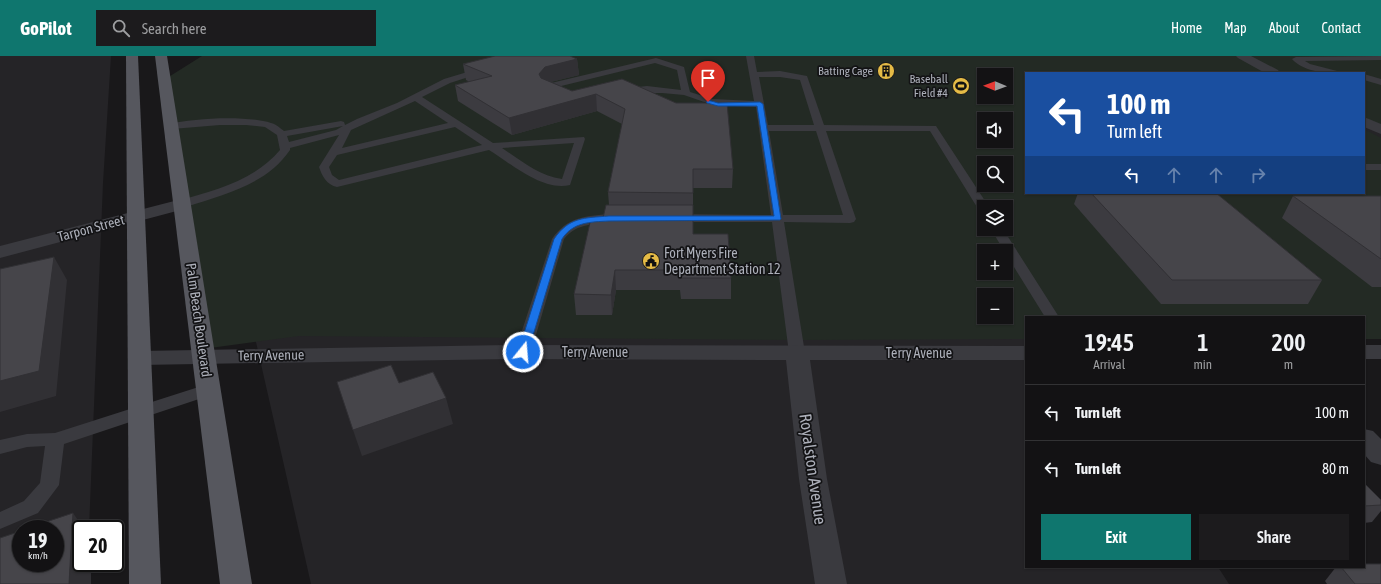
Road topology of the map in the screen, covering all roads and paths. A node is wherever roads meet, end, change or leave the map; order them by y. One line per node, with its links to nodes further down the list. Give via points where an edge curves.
1 (132, 56): 33 (main road)
2 (161, 56): 20 (main road, Palm Beach Boulevard)
3 (750, 56): 9 (lane)
4 (1242, 56): 7 (street)
5 (1381, 58): 8 (lane, via 1296,59 1307,66)
6 (496, 65): 14 (lane, via 447,80)
7 (1272, 72)
8 (1330, 72)
9 (754, 75): 16 (lane); 23 (lane, via 780,74 804,78)
10 (1365, 78): 11 (lane)
11 (1381, 82)
12 (686, 93): 13 (lane, via 635,88); 15 (lane, via 681,69 656,60 550,86 546,91); 16 (lane, via 699,100 718,104)
13 (612, 94)
14 (415, 97): 17 (lane, via 400,106); 19 (lane)
15 (560, 97)
16 (760, 104): 22 (lane)
17 (360, 121): 21 (lane); 25 (lane)
18 (1365, 122): 24 (street)
19 (456, 124): 27 (lane); 28 (lane)
20 (172, 126): 25 (lane, via 212,122 251,123 270,126); 32 (main road, Palm Beach Boulevard)
21 (347, 128): 26 (lane, via 314,140); 28 (lane)
22 (764, 128): 23 (lane); 36 (lane)
23 (820, 128): 31 (lane, via 933,128); 36 (lane, via 850,219)
24 (1381, 130)
25 (282, 134): 26 (lane)
26 (285, 146): 32 (lane, via 280,158 247,182)
27 (491, 146): 27 (lane, via 539,177 566,183 580,139); 28 (lane, via 337,184 327,176 324,167)
28 (334, 153)
29 (1365, 167): 30 (lane)
30 (1381, 167)
31 (978, 200)
32 (182, 204): 33 (street, Tarpon Street); 45 (main road, Palm Beach Boulevard)
33 (136, 216): 38 (street, Tarpon Street); 46 (main road)
34 (624, 218): 40 (lane, via 588,220 575,223 564,230 558,239)
35 (663, 218): 36 (lane)
36 (778, 219): 43 (lane)
37 (1001, 236): 39 (lane)
38 (0, 252)
39 (1051, 316)
40 (523, 352): 43 (street, Terry Avenue); 45 (street, Terry Avenue)
41 (1365, 352): 42 (street)
42 (1381, 352)
43 (797, 353): 44 (street, Terry Avenue); 56 (street, Royalston Avenue, via 813,479)
44 (1025, 353)
45 (204, 357): 46 (street, Terry Avenue); 47 (main road, Palm Beach Boulevard)
46 (140, 358): 48 (main road)
47 (208, 390): 48 (lane); 55 (main road, Palm Beach Boulevard)
48 (141, 411): 50 (lane); 54 (main road)
49 (1365, 439): 52 (street)
50 (54, 440): 51 (lane, via 19,441); 53 (lane, via 49,485 31,507)
51 (0, 447)
52 (1381, 455)
53 (0, 521)
54 (145, 584)
55 (236, 584)
56 (831, 584)

